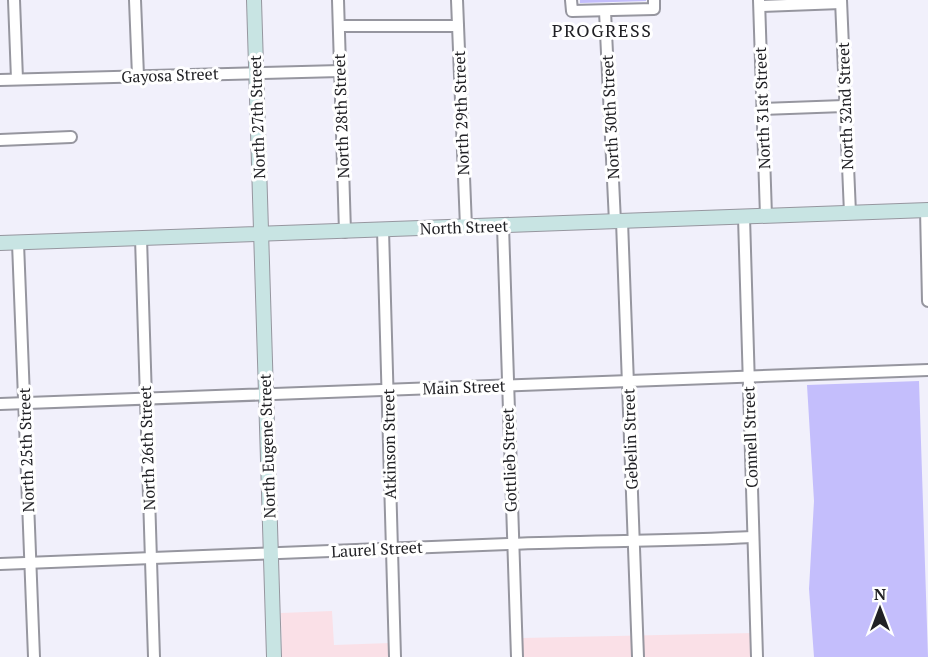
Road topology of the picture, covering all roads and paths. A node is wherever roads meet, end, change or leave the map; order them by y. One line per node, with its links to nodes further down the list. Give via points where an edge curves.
1 (14, 0): 16 (street)
2 (135, 0): 15 (street)
3 (254, 0): 14 (street, North 27th Street)
4 (338, 0): 11 (street, North 28th Street)
5 (457, 0): 12 (street, North 29th Street)
6 (841, 1): 7 (street); 18 (street, North 32nd Street)
7 (759, 3): 19 (street, North 31st Street)
8 (654, 4): 10 (street)
9 (572, 6): 10 (street)
10 (605, 11): 26 (street, North 30th Street)
11 (339, 26): 12 (street); 13 (street, North 28th Street)
12 (458, 26): 28 (street, North 29th Street)
13 (340, 71): 14 (street, Gayosa Street); 30 (street, North 28th Street)
14 (256, 72): 15 (street, Gayosa Street); 31 (street, North 27th Street)
15 (138, 76): 16 (street, Gayosa Street)
16 (17, 79): 17 (street, Gayosa Street)
17 (0, 80)
18 (844, 106): 19 (street); 23 (street, North 32nd Street)
19 (762, 109): 24 (street, North 31st Street)
20 (71, 137): 21 (street)
21 (0, 140)
22 (927, 210): 23 (street, North Street); 35 (street)
23 (850, 213): 24 (street, North Street)
24 (766, 216): 25 (street, North Street)
25 (744, 218): 26 (street, North Street); 37 (street, Connell Street)
26 (618, 222): 27 (street, North Street); 38 (street, Gebelin Street)
27 (503, 226): 28 (street, North Street); 39 (street, Gottlieb Street)
28 (465, 227): 29 (street, North Street)
29 (383, 230): 30 (street, North Street); 40 (street, Atkinson Street)
30 (345, 232): 31 (street, North Street)
31 (261, 234): 32 (street, North Street); 41 (street, North Eugene Street)
32 (141, 238): 34 (street, North Street); 42 (street, North 26th Street)
33 (0, 243): 34 (street, North Street)
34 (18, 243): 43 (street, North 25th Street)
35 (928, 301)
36 (928, 370): 37 (street, Main Street)
37 (747, 376): 38 (street, Main Street); 45 (street, Connell Street)
38 (628, 380): 39 (street, Main Street); 46 (street, Gebelin Street)
39 (507, 385): 40 (street, Main Street); 47 (street, Gottlieb Street)
40 (388, 390): 41 (street, Main Street); 48 (street, Atkinson Street)
41 (265, 394): 42 (street, Main Street); 49 (street, North Eugene Street)
42 (145, 398): 43 (street, Main Street); 50 (street, North 26th Street)
43 (25, 402): 44 (street, Main Street); 51 (street, North 25th Street)
44 (0, 404)
45 (753, 537): 46 (street, Laurel Street); 59 (street, Connell Street)
46 (634, 542): 47 (street, Laurel Street); 58 (street, Gebelin Street)
47 (512, 544): 48 (street, Laurel Street); 57 (street, Gottlieb Street)
48 (392, 549): 49 (street, Laurel Street); 56 (street, Atkinson Street)
49 (271, 554): 50 (street, Laurel Street); 55 (street, North Eugene Street)
50 (151, 559): 51 (street, Laurel Street); 54 (street, North 26th Street)
51 (29, 562): 52 (street, Laurel Street); 53 (street, North 25th Street)
52 (0, 564)
53 (34, 657)
54 (154, 657)
55 (274, 657)
56 (395, 657)
57 (517, 657)
58 (638, 657)
59 (757, 657)

